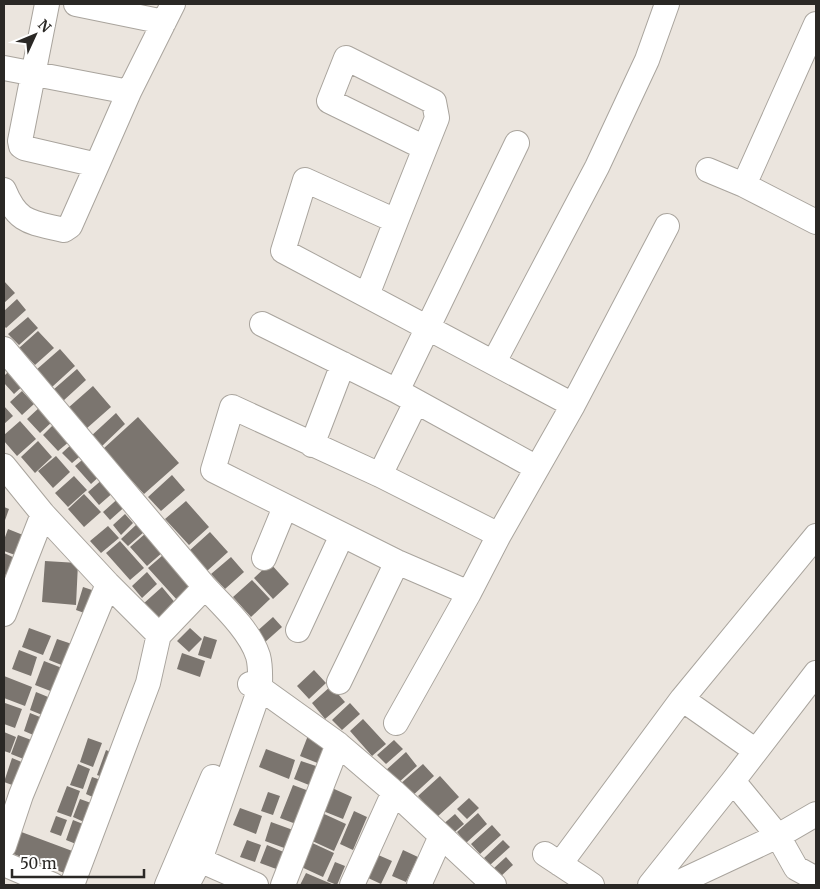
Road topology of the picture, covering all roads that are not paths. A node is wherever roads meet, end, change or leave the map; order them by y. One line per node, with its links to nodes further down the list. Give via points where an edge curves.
1 (47, 4): 7 (street)
2 (76, 4): 4 (street)
3 (667, 4): 23 (street, via 647,60 597,167)
4 (168, 13): 8 (street)
5 (816, 24): 14 (street)
6 (4, 68): 7 (street)
7 (33, 73): 8 (street); 10 (street, via 20,141)
8 (129, 92): 12 (street)
9 (517, 143): 21 (street)
10 (13, 146): 12 (street)
11 (425, 148): 11 (street, via 437,118 434,102 346,58 328,100); 16 (street)
12 (97, 165): 15 (street, via 70,226 64,230 26,221 8,200)
13 (708, 170): 14 (street)
14 (744, 185): 17 (street)
15 (4, 190)
16 (396, 221): 19 (street); 19 (street, via 306,180 283,251)
17 (816, 222)
18 (667, 226): 26 (street)
19 (367, 295): 21 (street)
20 (262, 324): 24 (street)
21 (428, 327): 23 (street); 25 (street)
22 (4, 349): 39 (street)
23 (494, 362): 26 (street)
24 (343, 364): 25 (street); 27 (street)
25 (406, 397): 29 (street); 30 (street)
26 (573, 406): 29 (street)
27 (312, 445): 30 (street); 31 (street, via 232,407 213,470)
28 (4, 466): 32 (street)
29 (537, 468): 34 (street)
30 (380, 475): 34 (street)
31 (285, 507): 33 (street); 36 (street)
32 (43, 514): 38 (street); 41 (street)
33 (342, 535): 37 (street); 42 (street)
34 (499, 535): 40 (street)
35 (816, 536): 47 (street)
36 (264, 558)
37 (397, 562): 40 (street); 46 (street)
38 (108, 584): 43 (street); 52 (street)
39 (205, 587): 43 (street); 45 (street, via 252,644 258,657)
40 (469, 594): 48 (street)
41 (4, 614)
42 (298, 630)
43 (159, 634): 62 (street, via 148,683)
44 (816, 673): 50 (street)
45 (257, 681): 49 (street); 58 (street)
46 (339, 682)
47 (682, 699): 50 (street); 70 (street, via 552,859)
48 (396, 722)
49 (338, 744): 53 (street); 66 (street)
50 (756, 751): 51 (street)
51 (733, 781): 56 (street); 71 (street)
52 (13, 791): 57 (street)
53 (394, 792): 55 (street); 67 (street)
54 (816, 813): 56 (street)
55 (441, 836): 68 (street); 69 (street)
56 (778, 836): 60 (street); 72 (street)
57 (4, 846)
58 (191, 856): 63 (street); 64 (street); 65 (street)
59 (4, 864): 61 (street)
60 (800, 878)
61 (53, 885)
62 (72, 885)
63 (167, 885)
64 (187, 885)
65 (256, 885)
66 (283, 885)
67 (352, 885)
68 (419, 885)
69 (494, 885)
70 (592, 885)
71 (650, 885)
72 (674, 885)

